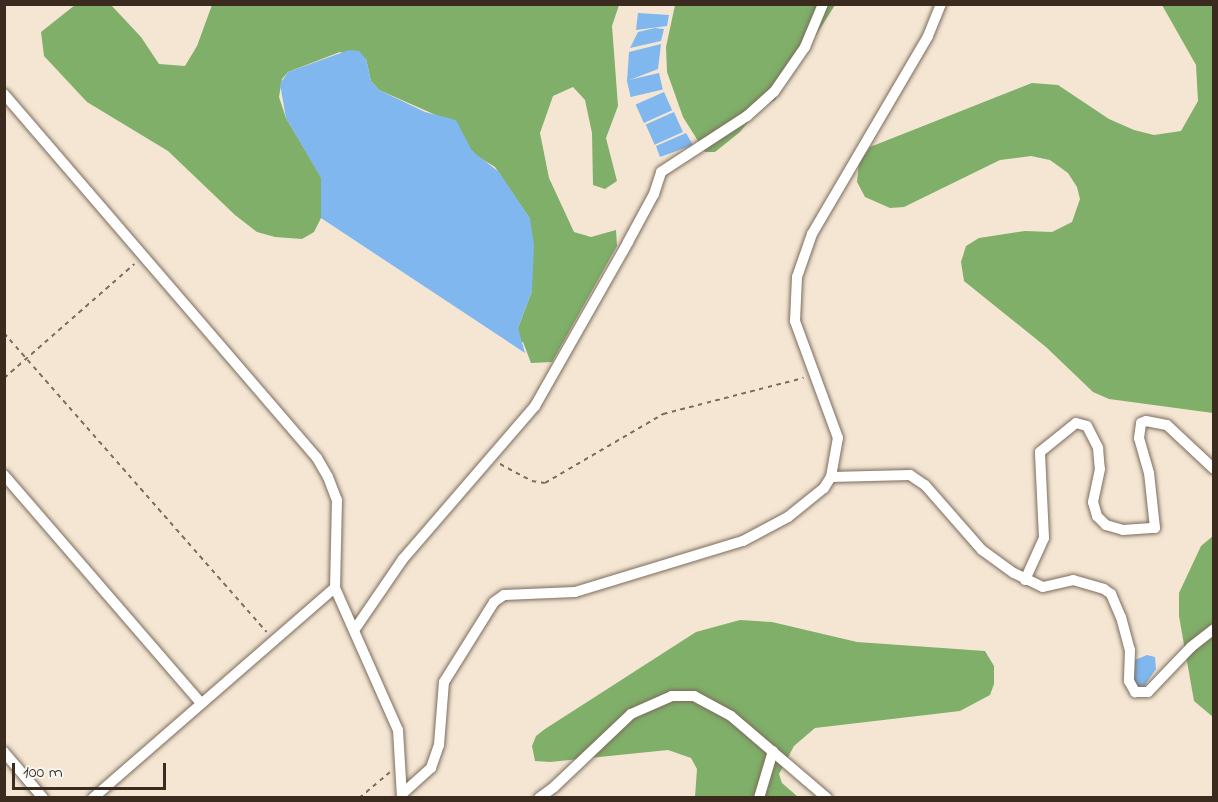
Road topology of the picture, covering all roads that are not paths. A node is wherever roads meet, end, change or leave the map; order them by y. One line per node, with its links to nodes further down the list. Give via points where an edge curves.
1 (823, 4): 9 (street, via 805,47 774,92 747,116 661,171 654,194 535,406 403,559)
2 (940, 4): 6 (street, via 927,36 812,234 797,277 795,321 838,438)
3 (4, 94): 8 (street, via 317,458 337,500)
4 (1214, 470): 7 (street, via 1167,425 1141,423 1139,438 1149,472 1155,528 1123,530 1106,525 1097,516 1093,502 1100,470 1098,448 1087,426 1076,423 1040,452 1044,538)
5 (4, 475): 11 (street)
6 (831, 477): 7 (street, via 860,473 918,478 982,550); 14 (street, via 811,501 763,533 743,541 575,592 504,595 494,602 444,682 439,745 431,768)
7 (1025, 580): 10 (street, via 1051,587 1080,580 1111,594 1130,650 1130,686 1140,694 1152,689 1191,646)
8 (335, 588): 9 (street); 11 (street)
9 (355, 629): 14 (street, via 398,730)
10 (1214, 629)
11 (201, 703): 16 (street)
12 (773, 751): 17 (street, via 731,716 694,696 672,696 631,714); 18 (street); 19 (street)
13 (4, 752): 15 (street)
14 (402, 796)
15 (43, 798)
16 (93, 798)
17 (539, 798)
18 (759, 798)
19 (827, 798)

